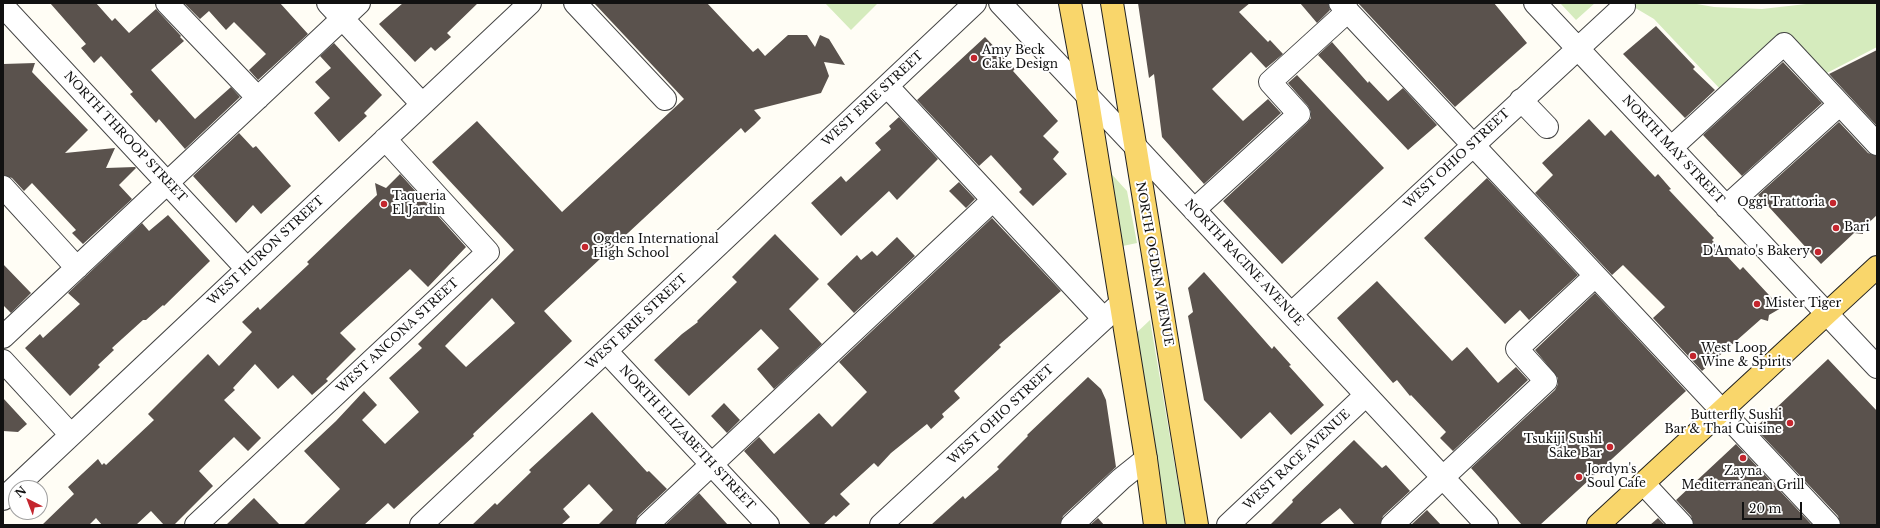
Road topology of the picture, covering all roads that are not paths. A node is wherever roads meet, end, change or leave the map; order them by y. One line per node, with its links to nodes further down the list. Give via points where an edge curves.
1 (167, 3): 17 (street)
2 (358, 3): 13 (street)
3 (530, 3): 20 (street, WEST HURON STREET)
4 (575, 3): 18 (street)
5 (975, 3): 15 (street, WEST ERIE STREET)
6 (1000, 3): 16 (street, NORTH RACINE AVENUE)
7 (1070, 3): 16 (main road)
8 (1112, 3): 26 (main road, NORTH OGDEN AVENUE)
9 (1535, 3): 14 (street, NORTH MAY STREET)
10 (3, 6): 28 (street, NORTH THROOP STREET)
11 (1624, 6): 14 (street, WEST OHIO STREET)
12 (1344, 7): 24 (street); 32 (street, via 1270,82 1300,114)
13 (335, 11): 17 (street); 20 (street)
14 (1578, 48): 19 (street, WEST OHIO STREET); 27 (street, NORTH MAY STREET)
15 (887, 86): 30 (street); 42 (street, WEST ERIE STREET)
16 (1087, 95): 26 (street, NORTH RACINE AVENUE); 37 (main road)
17 (258, 98): 28 (street)
18 (665, 99)
19 (1521, 100): 22 (street); 24 (street, WEST OHIO STREET)
20 (422, 104): 23 (street, WEST HURON STREET)
21 (1840, 104): 25 (street); 27 (street, via 1784,44); 31 (street)
22 (1547, 127)
23 (385, 140): 35 (street, WEST HURON STREET); 53 (street, WEST ANCONA STREET, via 488,252)
24 (1472, 144): 36 (street); 38 (street, WEST OHIO STREET)
25 (1877, 144)
26 (1134, 145): 32 (street, NORTH RACINE AVENUE); 60 (main road, NORTH OGDEN AVENUE)
27 (1672, 148): 31 (street, NORTH MAY STREET)
28 (167, 183): 34 (street); 35 (street, NORTH THROOP STREET)
29 (3, 188): 34 (street)
30 (993, 200): 40 (street); 49 (street)
31 (1726, 206): 39 (street, NORTH MAY STREET)
32 (1194, 210): 38 (street, NORTH RACINE AVENUE)
33 (1877, 267): 39 (main road)
34 (77, 268): 41 (street)
35 (247, 269): 47 (street, WEST HURON STREET)
36 (1596, 276): 46 (street); 50 (street, via 1517,349 1546,381)
37 (1120, 304): 40 (street, WEST OHIO STREET); 48 (main road)
38 (1291, 314): 45 (street, NORTH RACINE AVENUE)
39 (1827, 314): 44 (street, NORTH MAY STREET); 46 (main road)
40 (1104, 319): 57 (street, WEST OHIO STREET)
41 (3, 337)
42 (606, 351): 49 (street, NORTH ELIZABETH STREET); 54 (street, WEST ERIE STREET)
43 (3, 361): 47 (street)
44 (1877, 367)
45 (1366, 395): 50 (street, NORTH RACINE AVENUE); 61 (street, WEST RACE AVENUE)
46 (1722, 410): 51 (main road); 66 (street)
47 (71, 435): 52 (street, WEST HURON STREET)
48 (1146, 459): 58 (street); 59 (main road)
49 (712, 464): 55 (street); 56 (street, NORTH ELIZABETH STREET)
50 (1443, 478): 62 (street); 63 (street, NORTH RACINE AVENUE)
51 (1643, 483): 64 (main road); 65 (street)
52 (3, 499)
53 (196, 525)
54 (421, 525)
55 (647, 525)
56 (768, 525)
57 (881, 525)
58 (1072, 525)
59 (1155, 525)
60 (1198, 525)
61 (1228, 525)
62 (1392, 525)
63 (1487, 525)
64 (1598, 525)
65 (1682, 525)
66 (1829, 525)

